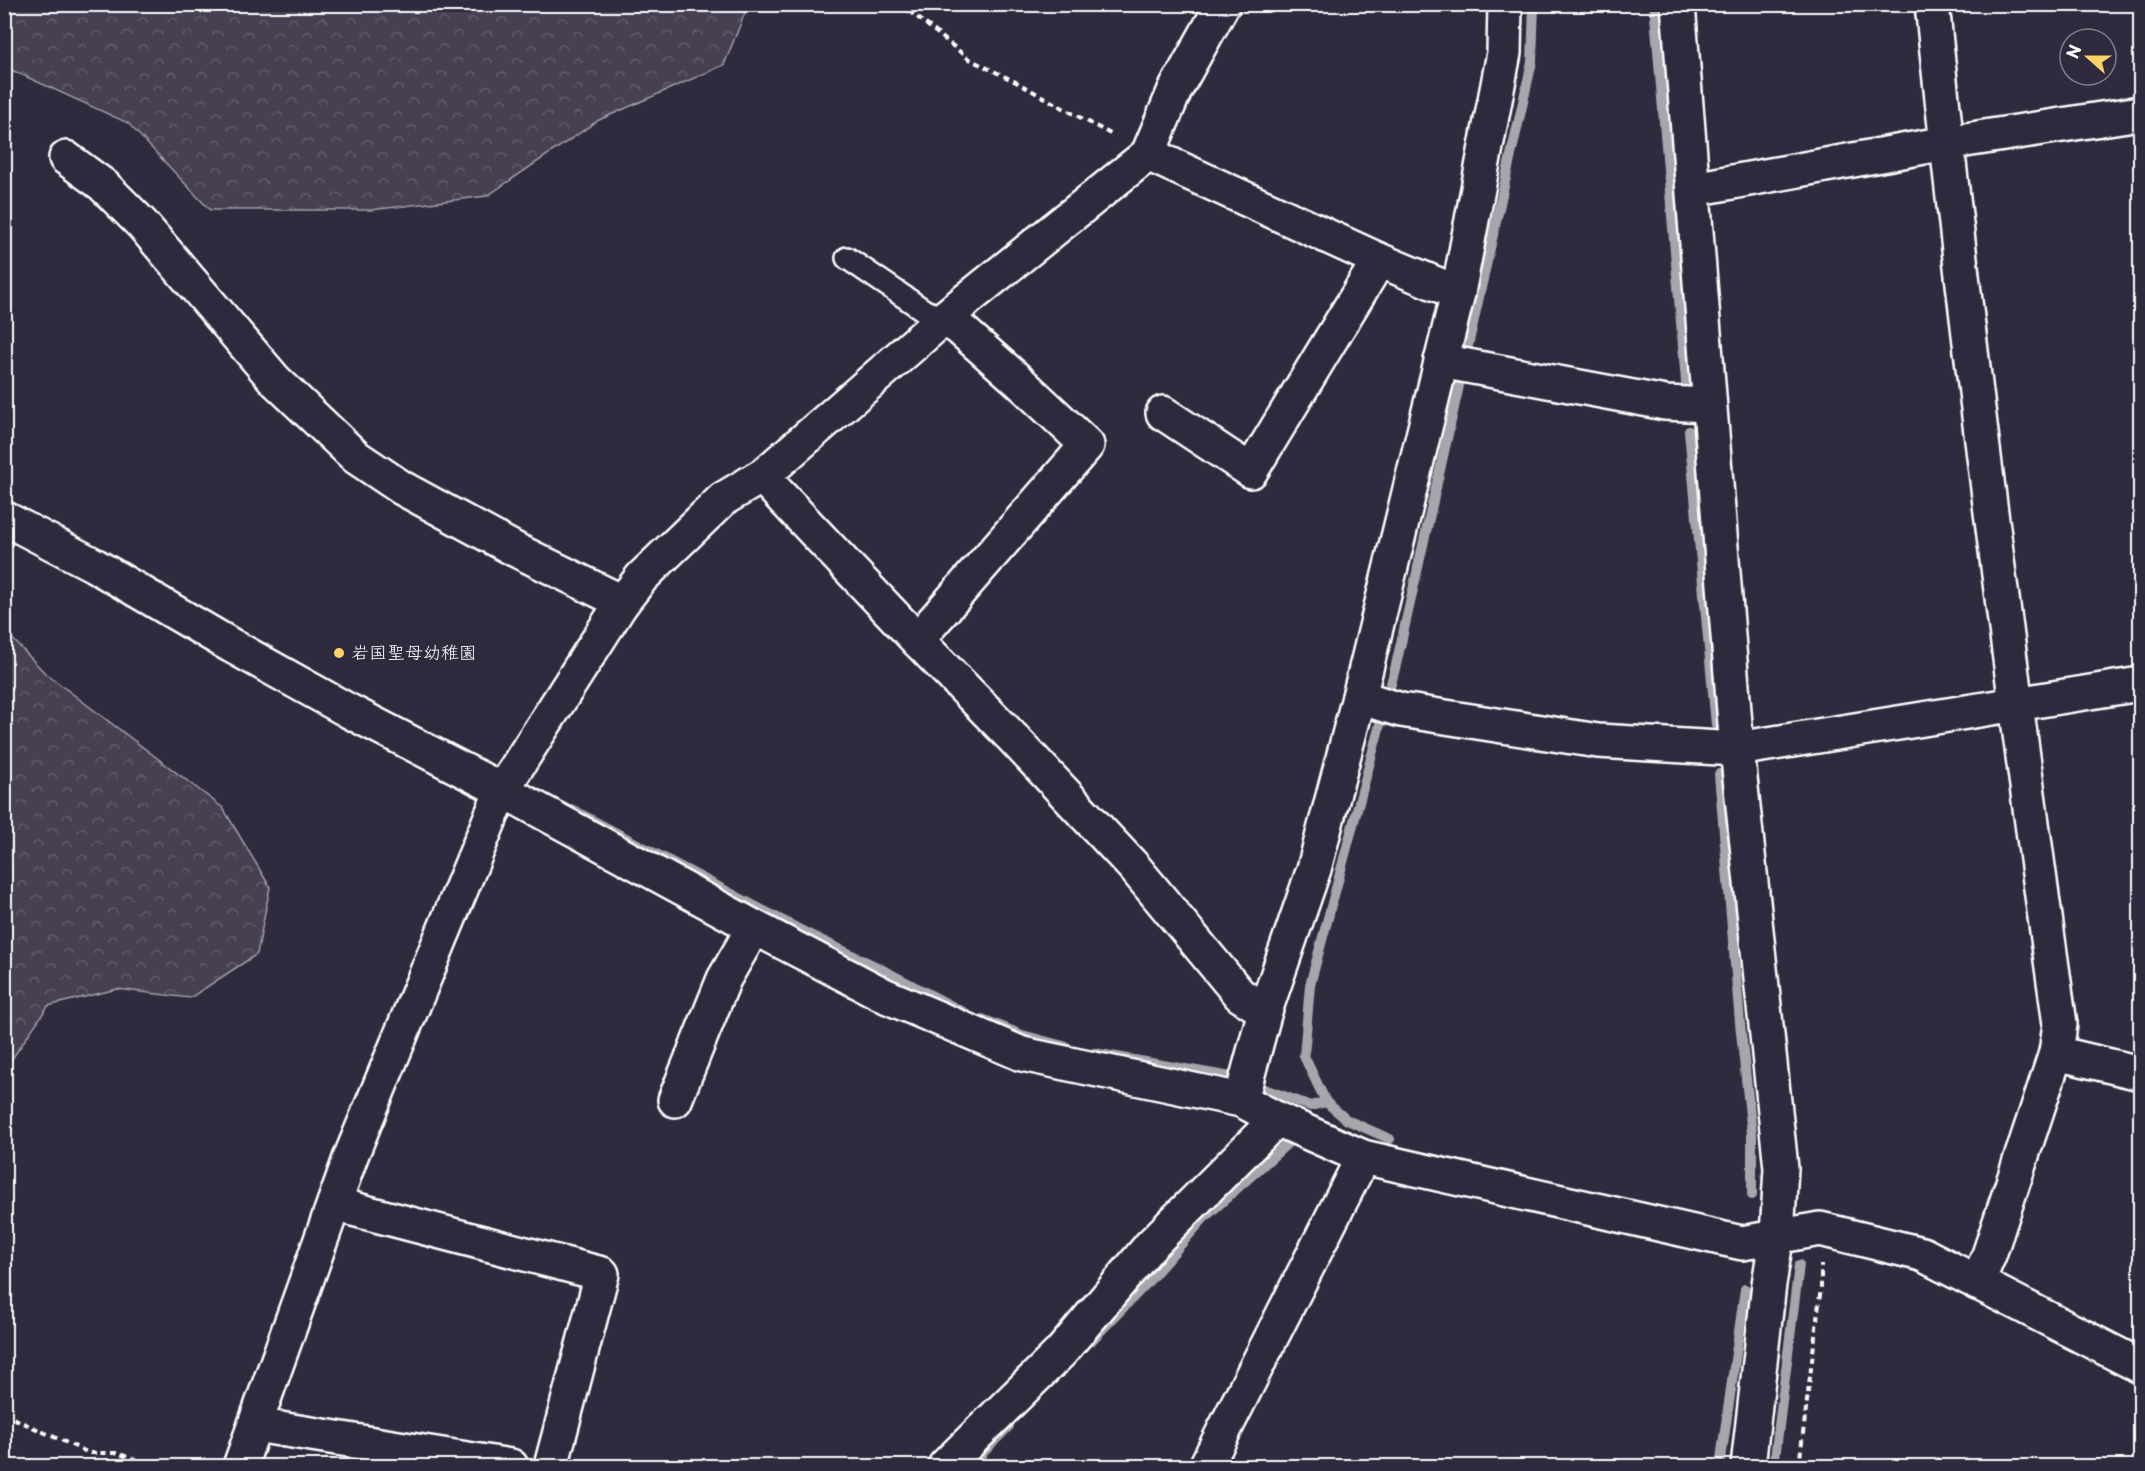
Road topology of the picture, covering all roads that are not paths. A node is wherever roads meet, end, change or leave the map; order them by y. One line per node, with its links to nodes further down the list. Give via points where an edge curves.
1 (1223, 4): 7 (street, via 1175,90)
2 (1505, 4): 12 (street, via 1504,53)
3 (1678, 4): 9 (street)
4 (1932, 4): 6 (street)
5 (2140, 113): 6 (street)
6 (1946, 143): 9 (street); 23 (street)
7 (1148, 154): 11 (street); 13 (street)
8 (66, 158): 19 (street, via 103,185 142,225 275,380 356,457 402,488)
9 (1694, 189): 15 (street)
10 (847, 258): 13 (lane, via 925,311)
11 (1379, 260): 12 (street); 16 (street, via 1251,471)
12 (1458, 293): 14 (street)
13 (944, 318): 17 (street); 20 (street, via 1087,445)
14 (1445, 362): 15 (street, via 1665,403); 22 (street)
15 (1708, 405): 24 (street)
16 (1162, 413)
17 (765, 474): 19 (street, via 723,499 642,577); 20 (street, via 772,487)
18 (4, 518): 25 (street, via 350,711)
19 (621, 604): 25 (street)
20 (917, 640): 27 (street, via 1134,867 1240,995)
21 (2140, 684): 23 (street)
22 (1365, 699): 24 (street, via 1401,710 1598,741); 27 (street, via 1314,869)
23 (2015, 705): 24 (street); 28 (street, via 2060,1024)
24 (1737, 749): 35 (street, via 1780,1168)
25 (502, 790): 26 (street); 34 (street, via 385,1070)
26 (754, 927): 30 (street, via 886,996 1022,1054); 31 (street, via 724,979)
27 (1265, 1011): 30 (street)
28 (2056, 1053): 29 (street); 36 (street)
29 (2140, 1073)
30 (1244, 1088): 32 (street)
31 (675, 1100)
32 (1277, 1119): 33 (street); 42 (street, via 1150,1246 1061,1352)
33 (1363, 1157): 35 (street, via 1742,1242); 43 (street)
34 (334, 1204): 38 (street); 41 (street, via 602,1274)
35 (1777, 1235): 36 (street, via 1820,1228 1922,1254); 44 (street)
36 (1977, 1283): 37 (street)
37 (2140, 1366)
38 (255, 1425): 39 (street); 40 (street)
39 (240, 1467)
40 (511, 1467)
41 (551, 1467)
42 (945, 1467)
43 (1206, 1467)
44 (1748, 1467)

